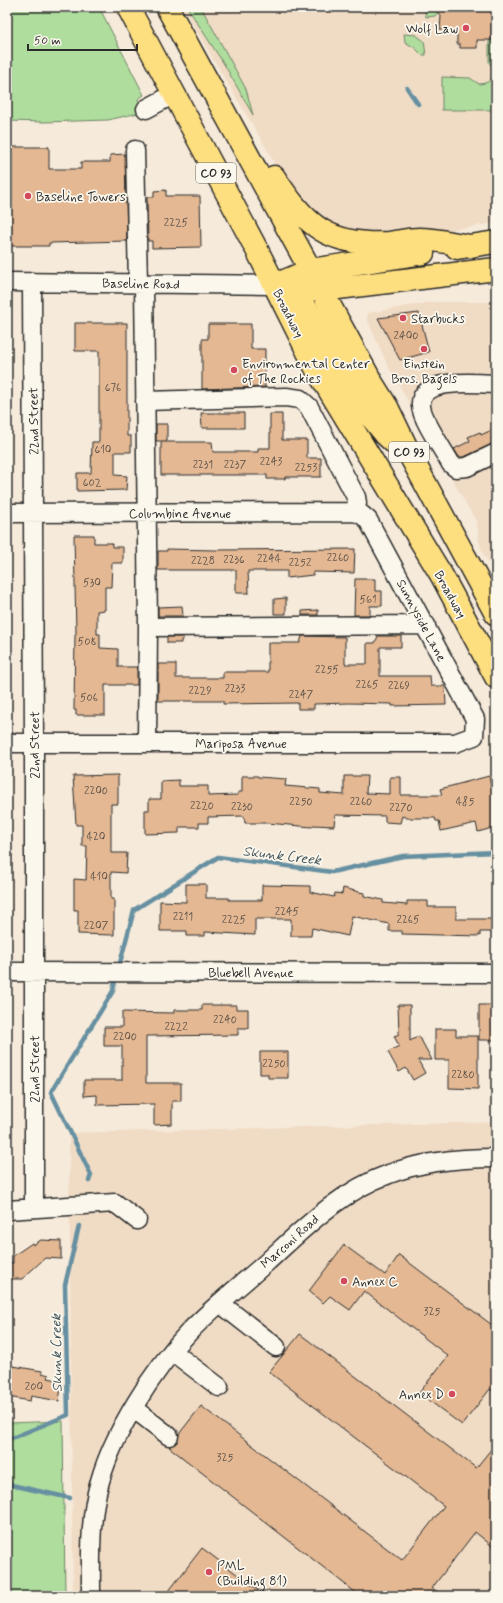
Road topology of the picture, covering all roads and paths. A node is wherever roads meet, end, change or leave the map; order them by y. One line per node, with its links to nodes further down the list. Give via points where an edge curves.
1 (128, 7): 4 (main road, Broadway / CO 93)
2 (167, 7): 3 (main road, CO 93)
3 (191, 50): 8 (main road, via 286,194 300,212 320,229 353,243 391,243 419,239); 10 (main road, CO 93)
4 (174, 94): 5 (street); 14 (main road, Broadway / CO 93)
5 (146, 109)
6 (135, 150): 13 (street)
7 (496, 242): 8 (main road, Baseline Road)
8 (471, 246): 10 (main road, Baseline Road)
9 (496, 269): 15 (main road, Baseline Road)
10 (310, 270): 14 (main road, Baseline Road); 15 (main road, CO 93)
11 (7, 282): 12 (street, Baseline Road)
12 (32, 282): 13 (street, Baseline Road); 22 (street, 22nd Street)
13 (141, 283): 14 (street, Baseline Road); 17 (street)
14 (275, 285): 15 (main road, Baseline Road); 19 (main road, via 295,297 307,310 359,402 386,435); 27 (main road, Broadway / CO 93, via 317,370 442,576)
15 (321, 290): 19 (main road, CO 93)
16 (495, 384): 18 (street, via 431,387 423,395 421,406 447,457 456,468 467,467)
17 (145, 401): 20 (street, via 286,397 300,399 309,407 356,497); 23 (street)
18 (496, 453)
19 (412, 459): 24 (main road, CO 93)
20 (354, 512): 23 (street, Columbine Avenue); 25 (street, Sunnyside Lane, via 368,520)
21 (7, 513): 22 (street, Columbine Avenue)
22 (34, 513): 23 (street, Columbine Avenue); 29 (street, 22nd Street)
23 (146, 514): 26 (street)
24 (496, 614)
25 (426, 626): 26 (street); 28 (street, Sunnyside Lane, via 475,719)
26 (148, 627): 31 (street)
27 (496, 677)
28 (474, 736): 31 (street, Mariposa Avenue, via 455,743)
29 (34, 742): 30 (street, Mariposa Avenue); 31 (street, Mariposa Avenue); 33 (street, 22nd Street)
30 (7, 743)
31 (147, 743)
32 (7, 972): 33 (street, Bluebell Avenue)
33 (34, 972): 34 (street, Bluebell Avenue); 36 (street, 22nd Street)
34 (496, 973)
35 (496, 1158): 39 (street, Marconi Road, via 457,1158 416,1166 388,1174 361,1186 315,1216)
36 (34, 1207): 37 (street); 38 (street, via 115,1203)
37 (7, 1210)
38 (137, 1220)
39 (220, 1304): 40 (street); 41 (street, Marconi Road, via 189,1332)
40 (276, 1347)
41 (173, 1352): 42 (street); 43 (street, Marconi Road)
42 (219, 1387)
43 (133, 1408): 44 (street); 45 (street, Marconi Road, via 109,1456 95,1500)
44 (169, 1436)
45 (91, 1596)

